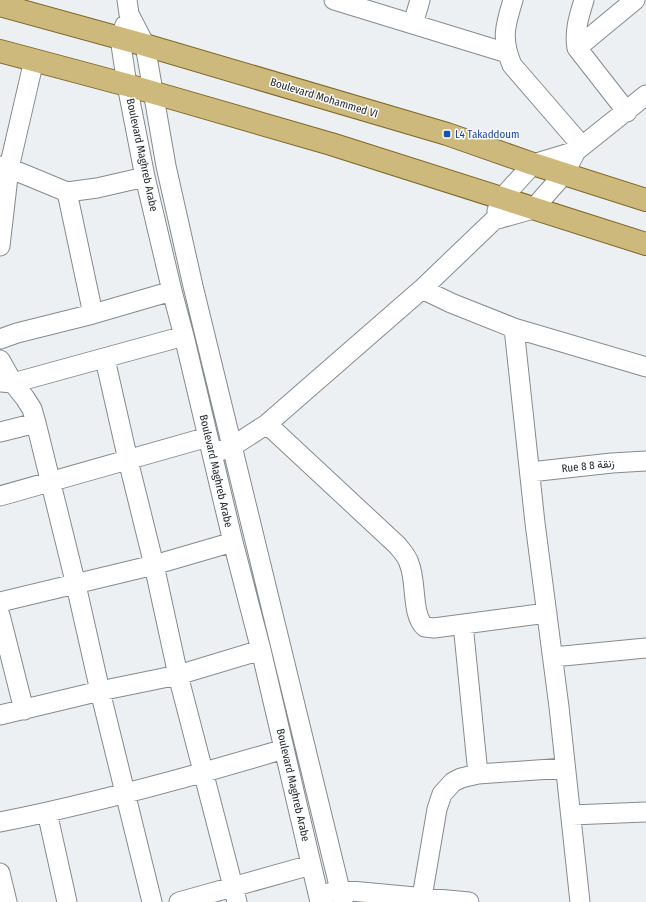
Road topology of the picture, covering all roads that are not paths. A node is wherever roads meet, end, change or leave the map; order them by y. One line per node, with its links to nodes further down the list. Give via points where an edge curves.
1 (334, 0): 8 (street)
2 (420, 0): 8 (street)
3 (513, 0): 13 (street, via 505,34)
4 (584, 0): 11 (street, via 577,24)
5 (635, 0): 11 (street)
6 (0, 5): 9 (main road, Boulevard Mohammed VI)
7 (128, 7): 9 (street); 10 (street, Boulevard Maghreb Arabe)
8 (413, 24): 13 (street)
9 (120, 38): 10 (main road, Boulevard Mohammed VI); 15 (street, Boulevard Maghreb Arabe)
10 (145, 45): 16 (street, Boulevard Maghreb Arabe); 20 (main road, Boulevard Mohammed VI, via 447,134)
11 (576, 48): 18 (street)
12 (0, 51): 14 (main road)
13 (507, 53): 19 (street, via 520,76)
14 (34, 60): 15 (main road); 21 (street)
15 (127, 84): 16 (main road); 23 (street, Boulevard Maghreb Arabe)
16 (153, 92): 25 (main road, via 331,144); 45 (street, Boulevard Maghreb Arabe, via 166,166 193,286)
17 (646, 95): 18 (street)
18 (627, 112): 19 (street)
19 (579, 148): 20 (street); 22 (street)
20 (533, 164): 22 (main road, Boulevard Mohammed VI); 25 (street)
21 (4, 167): 24 (street); 30 (street)
22 (564, 174): 26 (main road, Boulevard Mohammed VI); 27 (street)
23 (145, 176): 24 (street, via 97,188); 32 (street, Boulevard Maghreb Arabe)
24 (67, 192): 33 (street)
25 (501, 199): 27 (main road); 28 (street)
26 (646, 200)
27 (533, 208): 28 (street); 29 (main road)
28 (494, 220): 31 (street)
29 (646, 244)
30 (0, 246)
31 (422, 289): 34 (street); 42 (street)
32 (172, 291): 33 (street); 35 (street, Boulevard Maghreb Arabe)
33 (93, 314): 36 (street)
34 (514, 328): 39 (street); 48 (street)
35 (184, 336): 37 (street); 44 (street, Boulevard Maghreb Arabe)
36 (0, 339)
37 (105, 359): 40 (street); 46 (street)
38 (0, 360): 40 (street)
39 (646, 366)
40 (6, 382): 41 (street, via 25,398)
41 (36, 423): 43 (street); 49 (street)
42 (267, 424): 45 (street); 57 (street, via 405,554 410,564 418,619 421,624 429,628)
43 (0, 432)
44 (210, 445): 45 (street); 46 (street); 51 (street, Boulevard Maghreb Arabe)
45 (233, 446): 77 (street, Boulevard Maghreb Arabe)
46 (128, 460): 49 (street); 52 (street)
47 (646, 461): 48 (street, Rue 8 8 زنقة)
48 (530, 472): 55 (street)
49 (51, 482): 50 (street); 53 (street)
50 (0, 496)
51 (233, 542): 52 (street); 59 (street, Boulevard Maghreb Arabe)
52 (154, 565): 53 (street); 61 (street)
53 (76, 585): 54 (street); 62 (street)
54 (0, 602)
55 (547, 613): 57 (street); 60 (street)
56 (0, 615): 63 (street)
57 (464, 624): 68 (street)
58 (646, 648): 60 (street)
59 (261, 650): 61 (street); 65 (street, Boulevard Maghreb Arabe)
60 (554, 657): 66 (street)
61 (178, 675): 62 (street); 67 (street)
62 (100, 691): 63 (street); 69 (street)
63 (24, 710): 64 (street)
64 (0, 715)
65 (284, 749): 67 (street); 74 (street, Boulevard Maghreb Arabe)
66 (565, 768): 68 (street); 72 (street)
67 (203, 773): 69 (street); 76 (street)
68 (478, 774): 78 (street, via 453,782 442,794 437,809)
69 (125, 794): 70 (street); 82 (street)
70 (47, 812): 73 (street); 81 (street)
71 (646, 812): 72 (street)
72 (571, 815): 85 (street)
73 (0, 822)
74 (312, 865): 76 (street); 79 (street, Boulevard Maghreb Arabe)
75 (0, 873): 80 (street)
76 (235, 895): 83 (street)
77 (341, 896): 78 (street); 79 (street)
78 (422, 897): 84 (street)
79 (319, 899)
80 (7, 902)
81 (67, 902)
82 (152, 902)
83 (179, 902)
84 (469, 902)
85 (580, 902)

